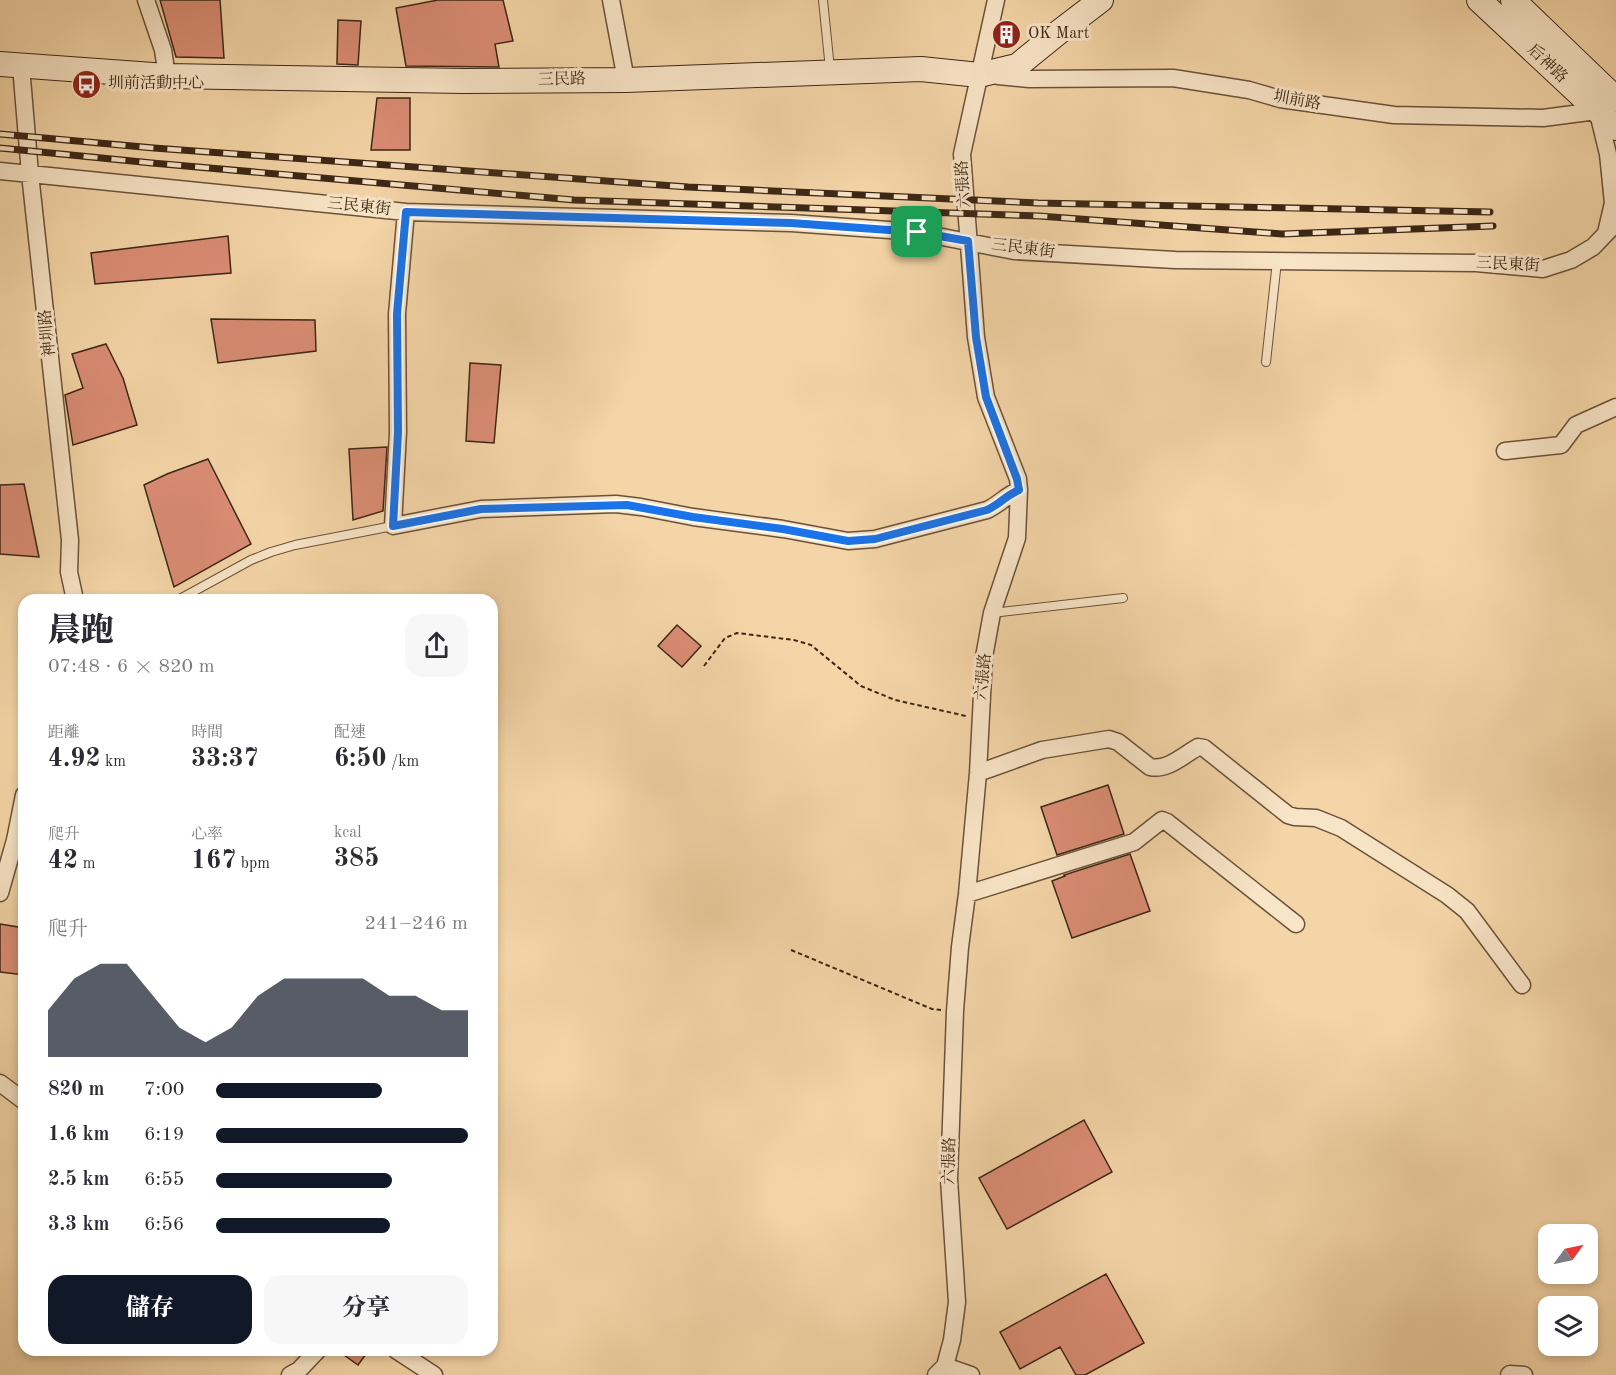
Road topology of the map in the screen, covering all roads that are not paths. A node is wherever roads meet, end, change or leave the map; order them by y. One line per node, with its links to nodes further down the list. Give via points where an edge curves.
1 (146, 0): 11 (street, via 163,50)
2 (611, 0): 12 (street)
3 (823, 0): 9 (lane)
4 (996, 0): 10 (street, 六張路)
5 (1101, 0): 10 (street, 三民路, via 1017,66)
6 (1479, 0): 13 (street, 后神路)
7 (1513, 0): 13 (street, 后神路)
8 (10, 65): 11 (street, 三民路); 16 (street, 神圳路)
9 (831, 72): 10 (street, 三民路, via 921,69); 12 (street, 三民路)
10 (979, 75): 13 (street, 圳前路, via 1173,78 1280,99 1394,115 1543,118); 19 (street, 六張路, via 962,154)
11 (167, 76): 12 (street, 三民路)
12 (626, 80)
13 (1610, 106): 14 (street, 后神路); 18 (street, 三民東街)
14 (1616, 128)
15 (0, 171): 16 (street, 三民東街)
16 (30, 174): 17 (street, 三民東街); 26 (street, 神圳路)
17 (406, 212): 19 (street, 三民東街, via 791,223 917,232); 25 (street, via 397,314 398,432)
18 (1611, 228): 20 (street, 三民東街, via 1593,247 1543,269 1476,263)
19 (968, 241): 20 (street, 三民東街, via 1014,251 1070,255); 24 (street, 六張路, via 976,337 986,397)
20 (1277, 261): 21 (lane)
21 (1266, 362)
22 (1616, 406): 23 (street, via 1576,425 1561,445)
23 (1505, 451)
24 (1019, 490): 25 (street, via 987,510 861,541 627,505 481,509); 29 (street, 六張路, via 1017,538)
25 (393, 526): 27 (lane, via 271,552)
26 (74, 594)
27 (189, 594)
28 (1123, 598): 29 (lane)
29 (992, 613): 30 (street, 六張路, via 984,657)
30 (978, 772): 33 (street, 六張路); 35 (street, via 1042,750 1109,738 1154,768 1168,765 1198,747 1204,748 1288,815 1316,818 1341,828 1447,895 1467,911)
31 (18, 825): 32 (street)
32 (0, 893)
33 (967, 894): 34 (street, via 1134,842 1162,820); 40 (street, 六張路, via 960,947 949,1179 957,1302 952,1340)
34 (1296, 924)
35 (1522, 985)
36 (0, 1083): 37 (street)
37 (18, 1096)
38 (312, 1356): 41 (street)
39 (405, 1356): 42 (street)
40 (940, 1370): 43 (street)
41 (290, 1375)
42 (434, 1375)
43 (971, 1375)
44 (1509, 1375): 45 (street)
45 (1524, 1375)

